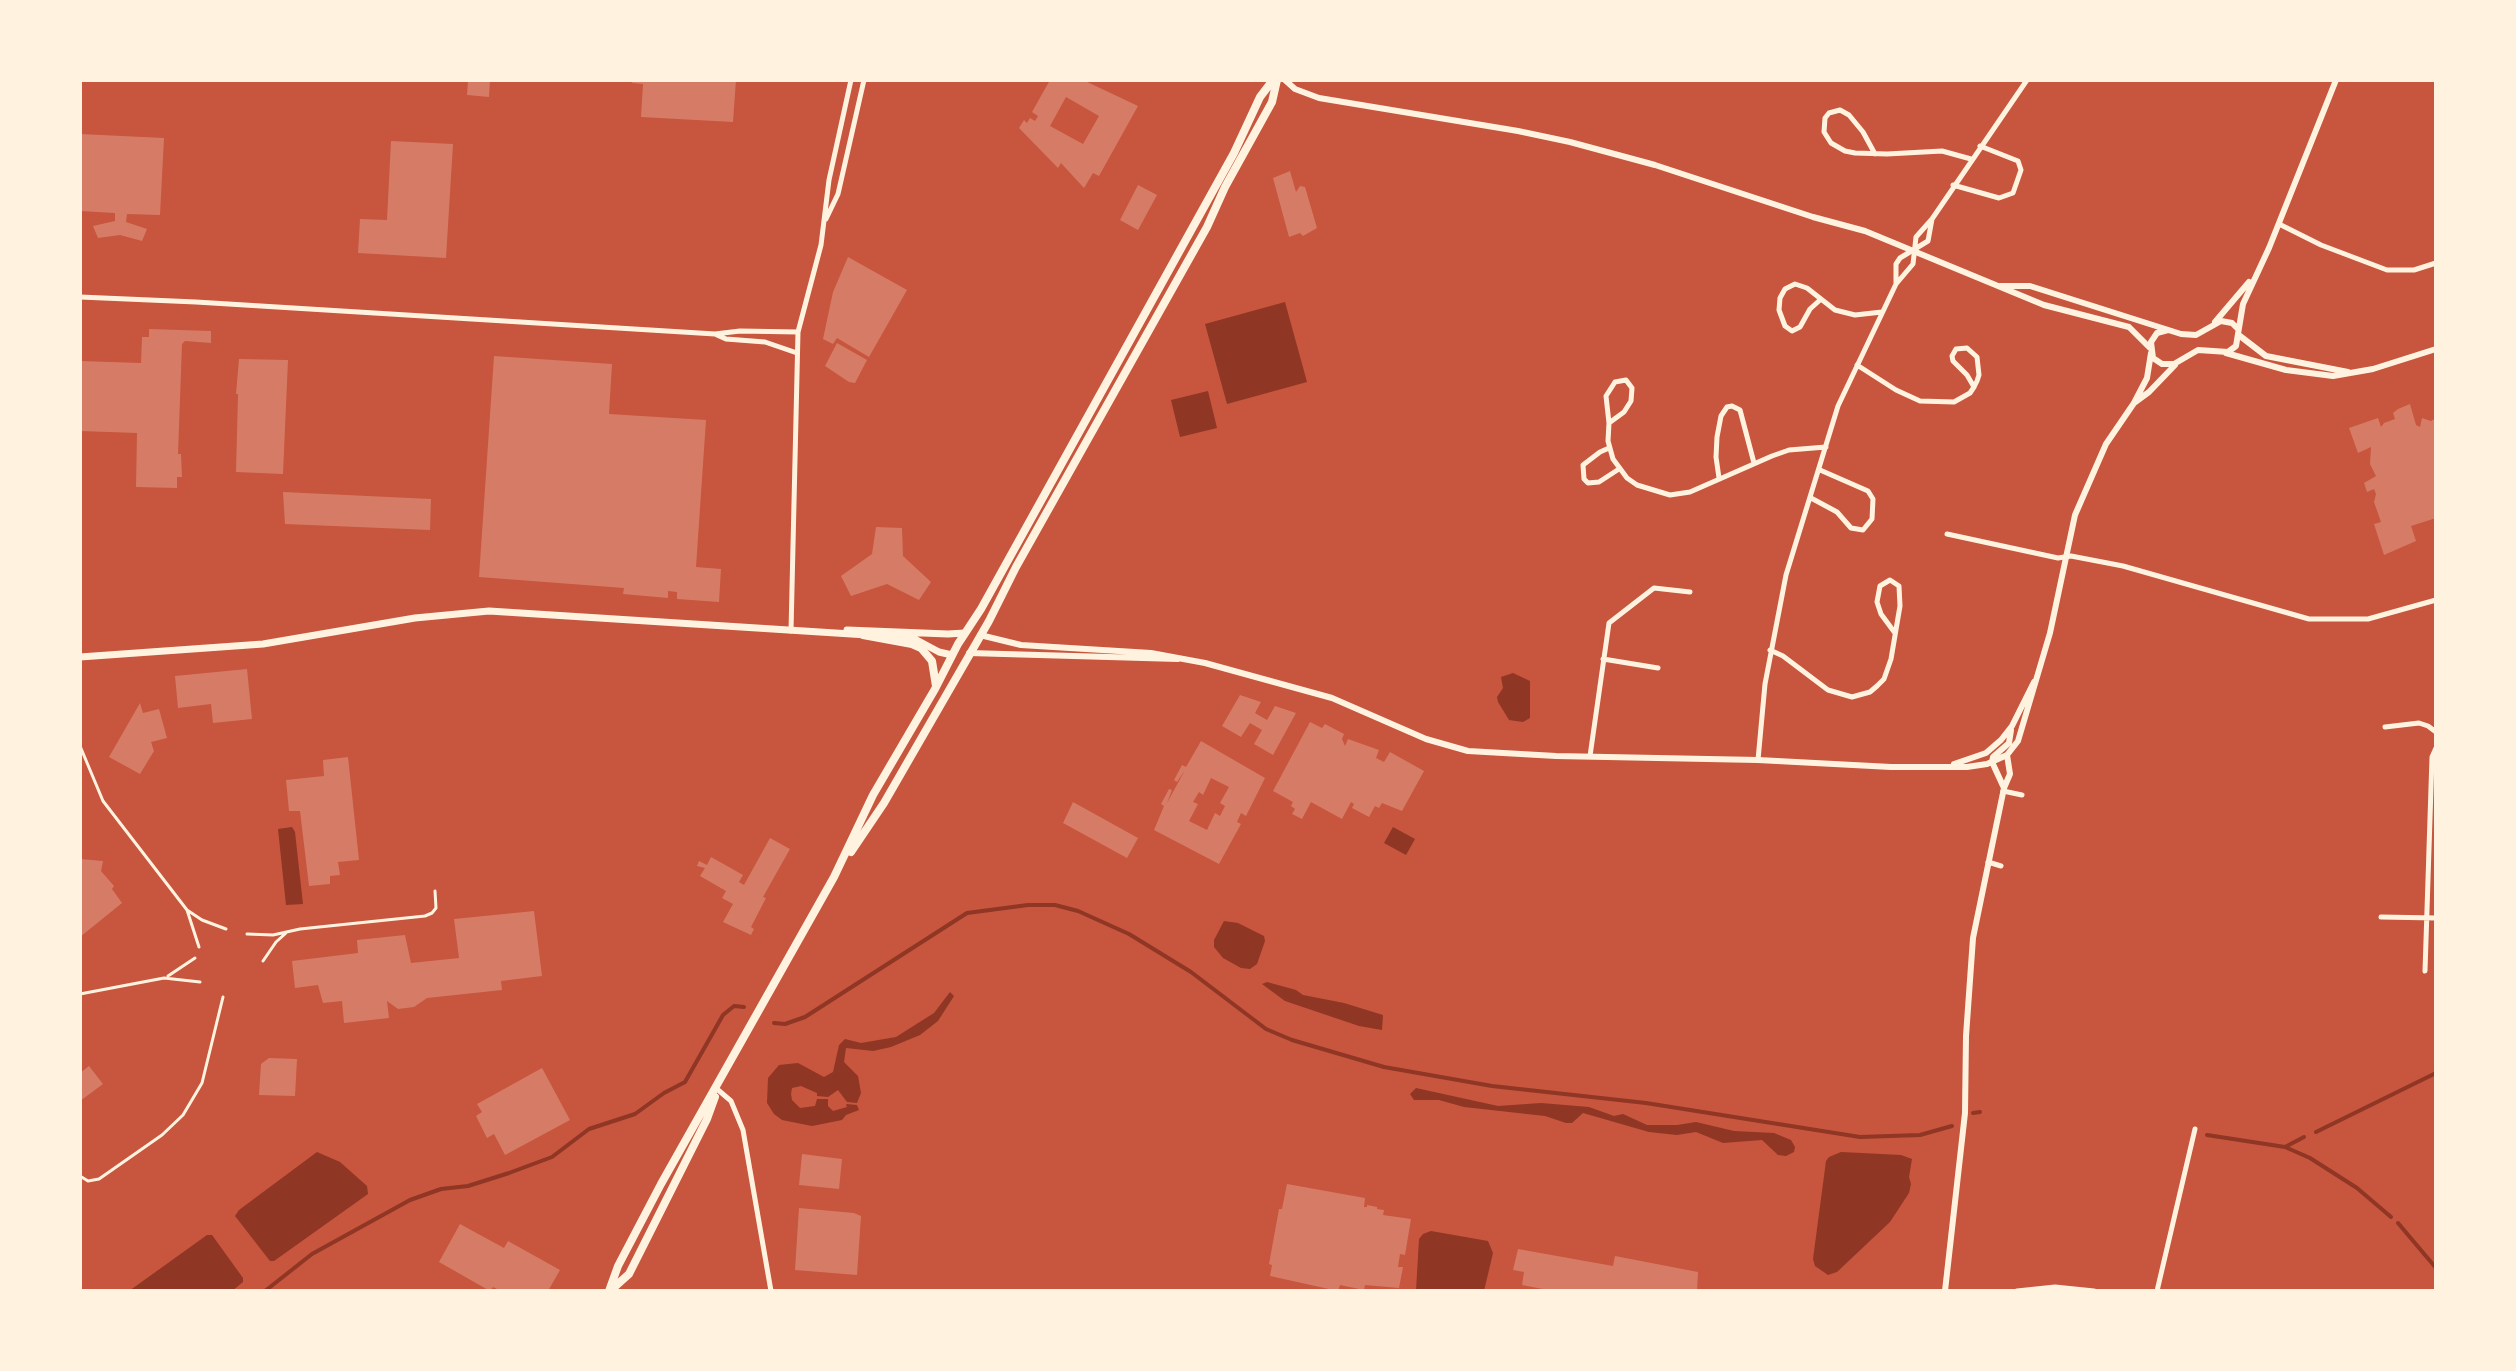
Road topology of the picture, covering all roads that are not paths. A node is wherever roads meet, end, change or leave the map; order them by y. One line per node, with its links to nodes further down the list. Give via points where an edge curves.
1 (851, 80): 12 (street)
2 (864, 80): 12 (street, via 838,194)
3 (1275, 80): 50 (main road, via 1260,97 1234,153); 53 (main road, via 1272,102 1207,227)
4 (1285, 80): 14 (street, via 1319,98 1518,131 1613,153)
5 (2027, 80): 7 (street)
6 (2336, 80): 13 (street)
7 (1980, 146): 9 (street); 10 (street, via 2018,161 2021,170 2013,193 1999,198)
8 (1875, 154): 8 (street, via 1845,151 1831,143 1823,125 1829,113 1835,109 1849,115); 9 (street, via 1942,151)
9 (1971, 159): 10 (street)
10 (1953, 185): 11 (street)
11 (1932, 219): 14 (street); 14 (street, via 1928,241)
12 (824, 223): 24 (street)
13 (2279, 224): 15 (street, via 2387,270); 16 (street)
14 (1913, 250): 17 (street, via 1913,264); 17 (street, via 1896,264); 18 (street)
15 (2436, 263)
16 (2254, 276): 22 (street); 26 (street, via 2240,311)
17 (1896, 284): 21 (street)
18 (2000, 286): 23 (street, via 2030,286); 28 (street, via 2044,305 2129,327)
19 (80, 297): 25 (street)
20 (1820, 300): 20 (street, via 1801,284 1785,289 1779,310 1785,326 1792,331 1800,327); 21 (street, via 1844,313)
21 (1883, 312): 32 (street)
22 (2212, 326): 23 (street, via 2196,335); 26 (street, via 2227,321)
23 (2168, 330): 28 (street, via 2153,337)
24 (798, 332): 25 (street); 30 (street)
25 (715, 334): 30 (street)
26 (2239, 334): 29 (street, via 2233,349); 33 (street, via 2266,356)
27 (2436, 349): 33 (street)
28 (2150, 350): 31 (street, via 2162,364); 35 (street, via 2147,378)
29 (2223, 352): 31 (street, via 2198,350); 33 (street, via 2286,370)
30 (797, 353): 48 (street)
31 (2179, 361): 35 (street)
32 (1857, 365): 34 (street, via 1907,396 1931,403 1964,399); 37 (street)
33 (2352, 373)
34 (1974, 387): 34 (street, via 1977,357 1967,348 1956,349 1953,361)
35 (2134, 403): 45 (street, via 2106,444)
36 (1609, 423): 36 (street, via 1631,401 1626,380 1615,382 1606,396); 38 (street)
37 (1826, 447): 39 (street, via 1789,450); 41 (street)
38 (1609, 448): 40 (street); 40 (street, via 1583,465 1584,479 1599,482)
39 (1754, 463): 42 (street); 42 (street, via 1740,410 1727,407 1717,437)
40 (1619, 469): 42 (street, via 1637,485 1670,495)
41 (1820, 470): 43 (street); 43 (street, via 1868,491 1872,519 1863,530 1851,528 1837,512)
42 (1719, 478)
43 (1811, 498): 54 (street, via 1786,575)
44 (1947, 534): 45 (street)
45 (2064, 557): 47 (street, via 2123,566 2309,619 2385,616); 61 (street)
46 (1690, 592): 59 (street, via 1654,588 1613,618 1606,629)
47 (2436, 600)
48 (791, 631): 49 (main road); 57 (main road, via 489,611 251,645)
49 (817, 632): 50 (main road); 52 (main road)
50 (965, 633): 53 (main road); 56 (main road)
51 (1895, 633): 51 (street, via 1900,591 1890,580 1880,586 1877,602); 54 (street, via 1884,679 1870,692 1852,697 1828,690)
52 (863, 635): 56 (main road, via 911,637); 62 (main road, via 921,648 932,661)
53 (980, 635): 55 (main road); 58 (street, via 1021,645)
54 (1770, 650): 70 (street)
55 (968, 653): 56 (main road); 58 (street); 77 (main road, via 884,803)
56 (952, 655): 62 (main road)
57 (80, 657)
58 (1185, 658): 69 (street, via 1316,693 1459,749)
59 (1603, 659): 60 (street); 69 (street)
60 (1658, 668)
61 (2037, 675): 63 (street); 68 (street, via 2018,741)
62 (935, 689): 77 (main road, via 873,795)
63 (2011, 727): 71 (street, via 2009,743); 72 (street, via 1986,753)
64 (2385, 727): 65 (street, via 2419,723)
65 (2436, 732)
66 (80, 746): 79 (lane, via 103,801)
67 (2436, 748): 81 (street)
68 (2007, 755): 71 (street); 73 (street, via 2011,770)
69 (1590, 756): 70 (street)
70 (1758, 760): 72 (street)
71 (1992, 762): 72 (street); 73 (street)
72 (1951, 766)
73 (2003, 790): 74 (street); 75 (street)
74 (2022, 795)
75 (1988, 862): 76 (street); 99 (street, via 1973,938 1965,1113)
76 (2001, 866)
77 (834, 877): 94 (main road)
78 (435, 891): 84 (lane, via 436,908 425,916)
79 (187, 910): 83 (lane); 86 (lane)
80 (2381, 917): 81 (street)
81 (2427, 918): 82 (street); 89 (street)
82 (2436, 918)
83 (226, 929)
84 (286, 933): 85 (lane); 88 (lane)
85 (247, 934)
86 (199, 947)
87 (195, 958): 90 (lane)
88 (263, 961)
89 (2425, 971)
90 (164, 978): 91 (lane); 92 (lane)
91 (200, 982)
92 (80, 994)
93 (223, 997): 96 (lane, via 202,1083 183,1115 108,1174 93,1181)
94 (717, 1089): 97 (main road, via 661,1184); 97 (main road, via 629,1274); 98 (street, via 731,1101 743,1130)
95 (2195, 1129): 102 (street)
96 (80, 1176)
97 (609, 1291)
98 (771, 1291)
99 (1945, 1291)
100 (2017, 1291): 101 (street)
101 (2094, 1291)
102 (2157, 1291)

